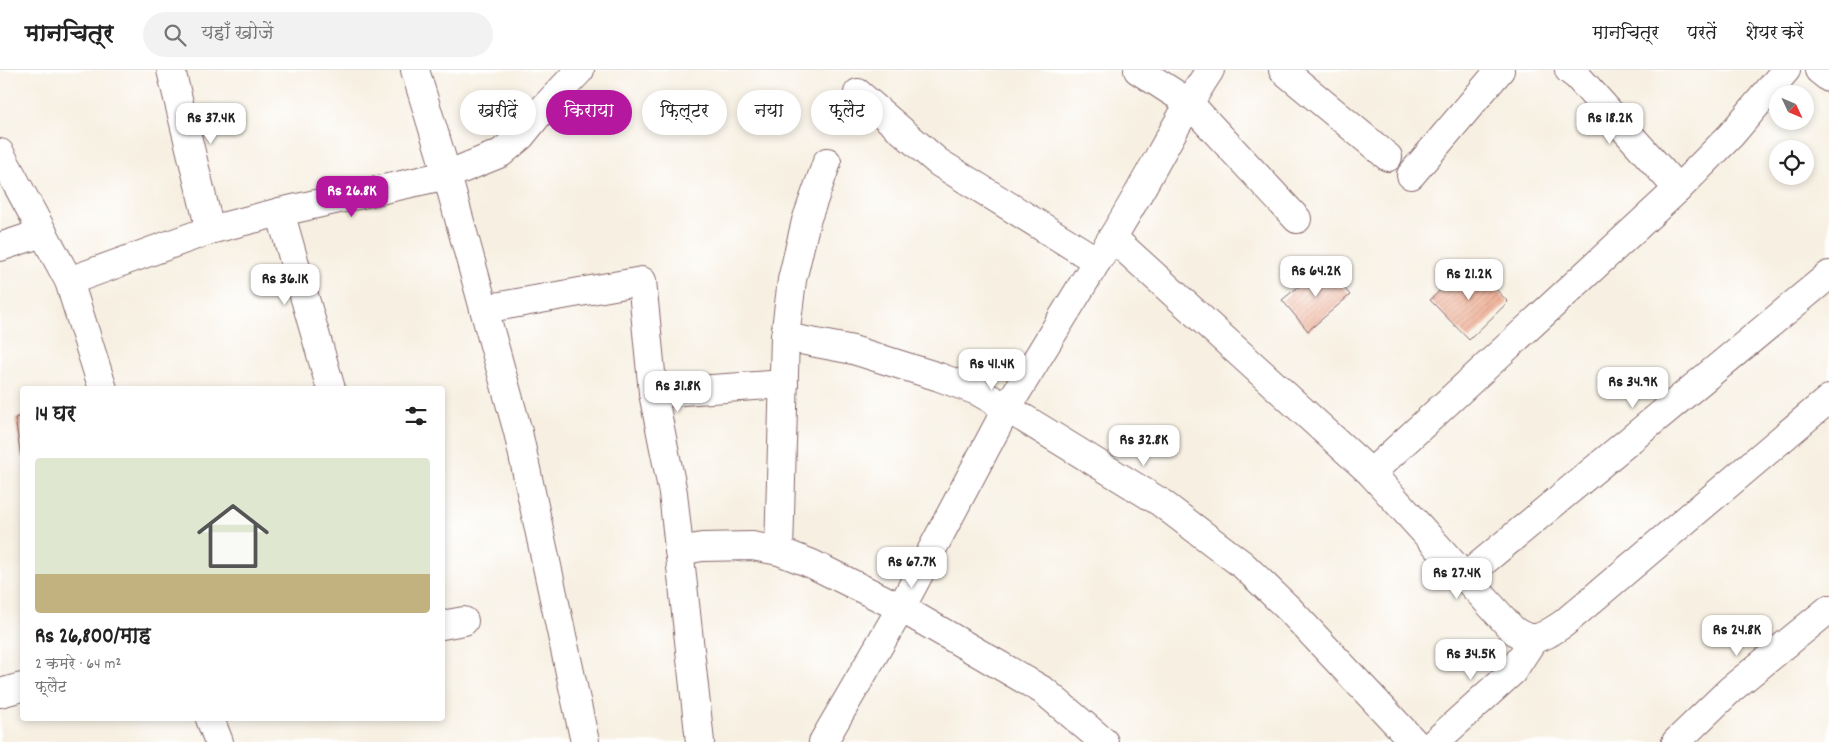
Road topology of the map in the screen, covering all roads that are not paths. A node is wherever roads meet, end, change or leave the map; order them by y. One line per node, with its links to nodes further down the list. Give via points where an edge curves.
1 (171, 70): 22 (street)
2 (415, 70): 17 (street)
3 (580, 70): 17 (street, via 512,145 501,153)
4 (1138, 70): 12 (street)
5 (1210, 70): 12 (street)
6 (1283, 70): 15 (street)
7 (1500, 70): 18 (street)
8 (1569, 70): 19 (street)
9 (1786, 70): 19 (street, via 1731,135)
10 (1819, 70): 11 (street)
11 (1829, 78)
12 (1188, 102): 21 (street); 24 (street)
13 (883, 115): 26 (street, via 938,162)
14 (0, 153): 23 (street)
15 (1388, 158)
16 (827, 162): 30 (street, via 799,246)
17 (447, 174): 20 (street); 29 (street)
18 (1411, 175)
19 (1678, 189): 37 (street)
20 (280, 212): 22 (street); 33 (street)
21 (1297, 220)
22 (210, 230): 28 (street)
23 (42, 233): 25 (street); 28 (street)
24 (1113, 238): 26 (street); 37 (street)
25 (0, 247)
26 (1097, 261): 36 (street)
27 (1829, 275): 40 (street)
28 (69, 281): 32 (street)
29 (484, 309): 34 (street, via 642,281); 48 (street, via 520,442)
30 (785, 337): 31 (street); 36 (street, via 853,350 939,377)
31 (784, 384): 34 (street); 39 (street)
32 (102, 386)
33 (329, 386)
34 (653, 393): 38 (street, via 673,492)
35 (1829, 399): 43 (street, via 1563,624)
36 (1007, 408): 41 (street); 52 (street, via 1160,502 1243,565 1289,609)
37 (1371, 473): 40 (street)
38 (679, 551): 39 (street, via 702,546 752,546); 49 (street)
39 (779, 551): 41 (street)
40 (1465, 577): 43 (street, via 1512,630)
41 (901, 608): 50 (street); 51 (street, via 1044,691)
42 (1829, 609): 54 (street, via 1730,690)
43 (1533, 640): 53 (street, via 1512,672)
44 (20, 688): 45 (street)
45 (0, 693)
46 (211, 721): 47 (street)
47 (219, 742)
48 (585, 742)
49 (700, 742)
50 (822, 742)
51 (1104, 742)
52 (1414, 742)
53 (1435, 742)
54 (1676, 742)

